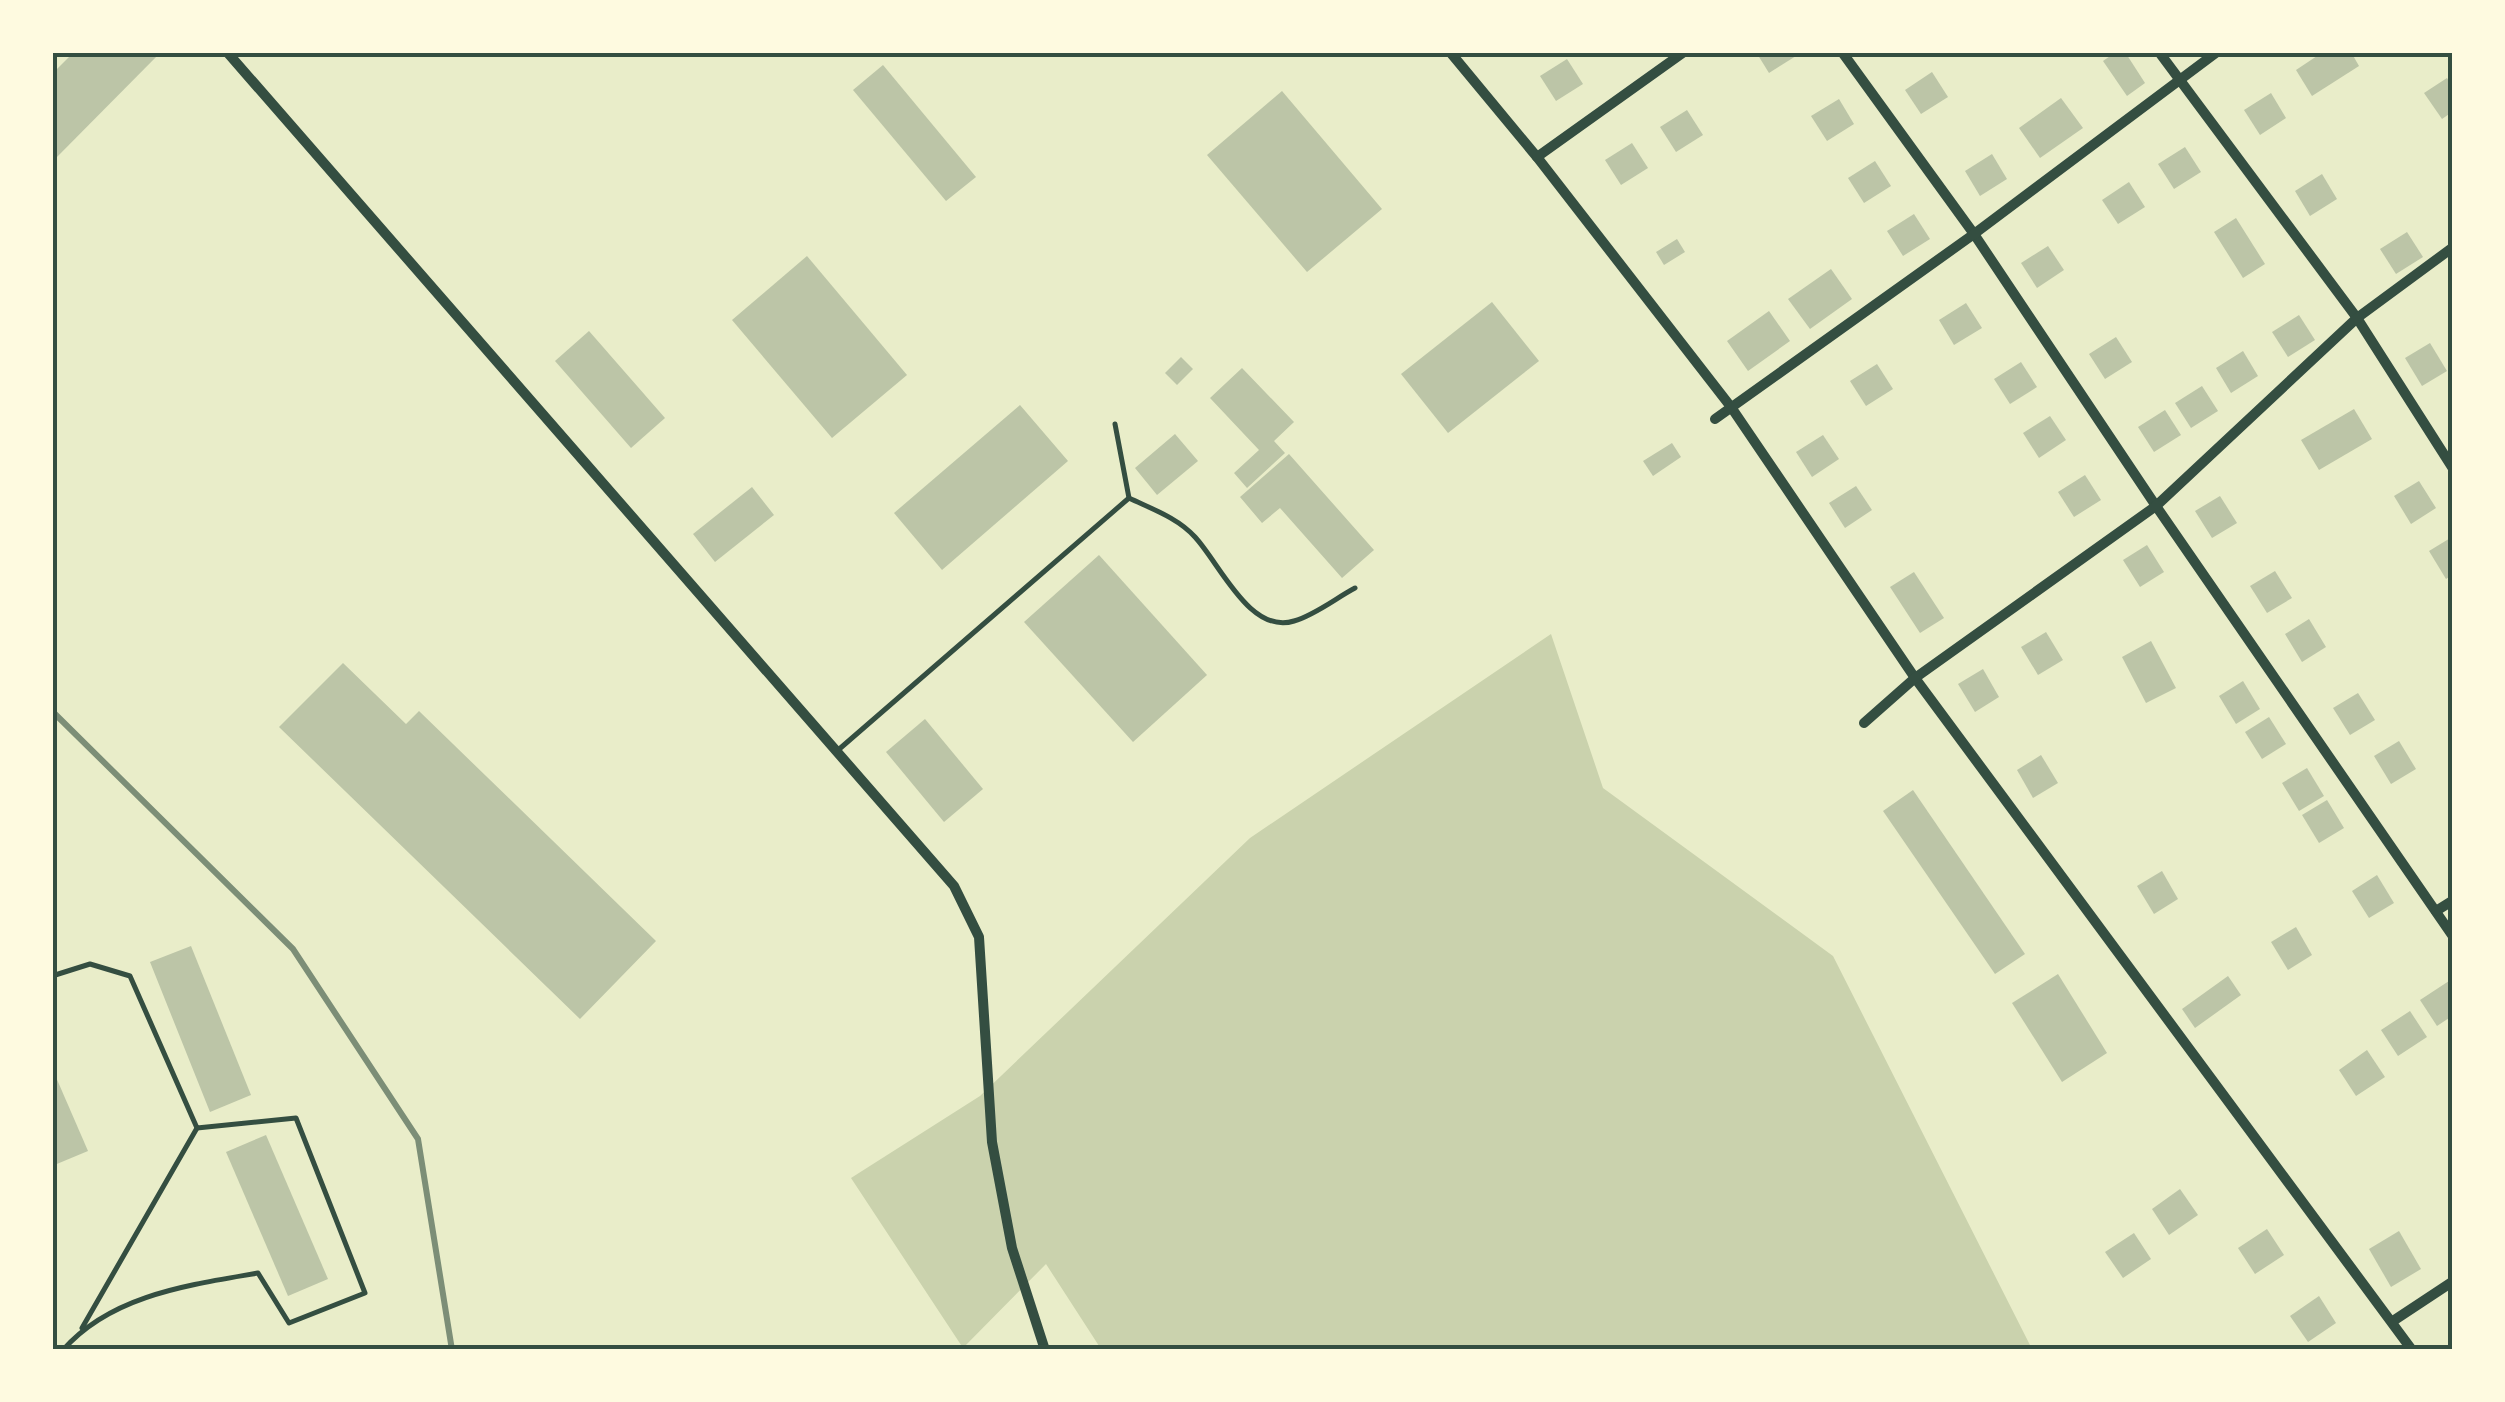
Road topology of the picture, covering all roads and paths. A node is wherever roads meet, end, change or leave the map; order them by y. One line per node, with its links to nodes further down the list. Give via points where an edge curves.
1 (227, 52): 21 (street)
2 (1450, 52): 8 (street)
3 (1684, 52): 8 (street)
4 (1842, 52): 9 (street)
5 (2160, 52): 7 (street)
6 (2218, 52): 7 (street)
7 (2180, 82): 9 (street); 11 (street)
8 (1537, 158): 12 (street)
9 (1974, 234): 12 (street); 17 (street)
10 (2452, 248): 11 (street)
11 (2357, 318): 15 (street); 17 (street)
12 (1731, 407): 13 (street); 19 (street)
13 (1714, 419)
14 (1115, 424): 16 (lane)
15 (2452, 467)
16 (1129, 498): 18 (lane, via 1194,535 1252,612 1273,623 1294,622); 21 (lane)
17 (2156, 506): 19 (street); 23 (street)
18 (1355, 588)
19 (1915, 678): 20 (street); 28 (street)
20 (1864, 723)
21 (836, 752): 31 (street, via 954,886 979,936 992,1142 1012,1248)
22 (2452, 901): 23 (street)
23 (2436, 911): 24 (street)
24 (2452, 936)
25 (52, 976): 26 (lane, via 90,964 130,976)
26 (198, 1128): 29 (lane); 29 (lane, via 296,1118 365,1293 289,1323 258,1273 161,1290)
27 (2452, 1282): 28 (street)
28 (2392, 1321): 32 (street)
29 (82, 1328): 30 (lane)
30 (63, 1350)
31 (1045, 1350)
32 (2412, 1350)

